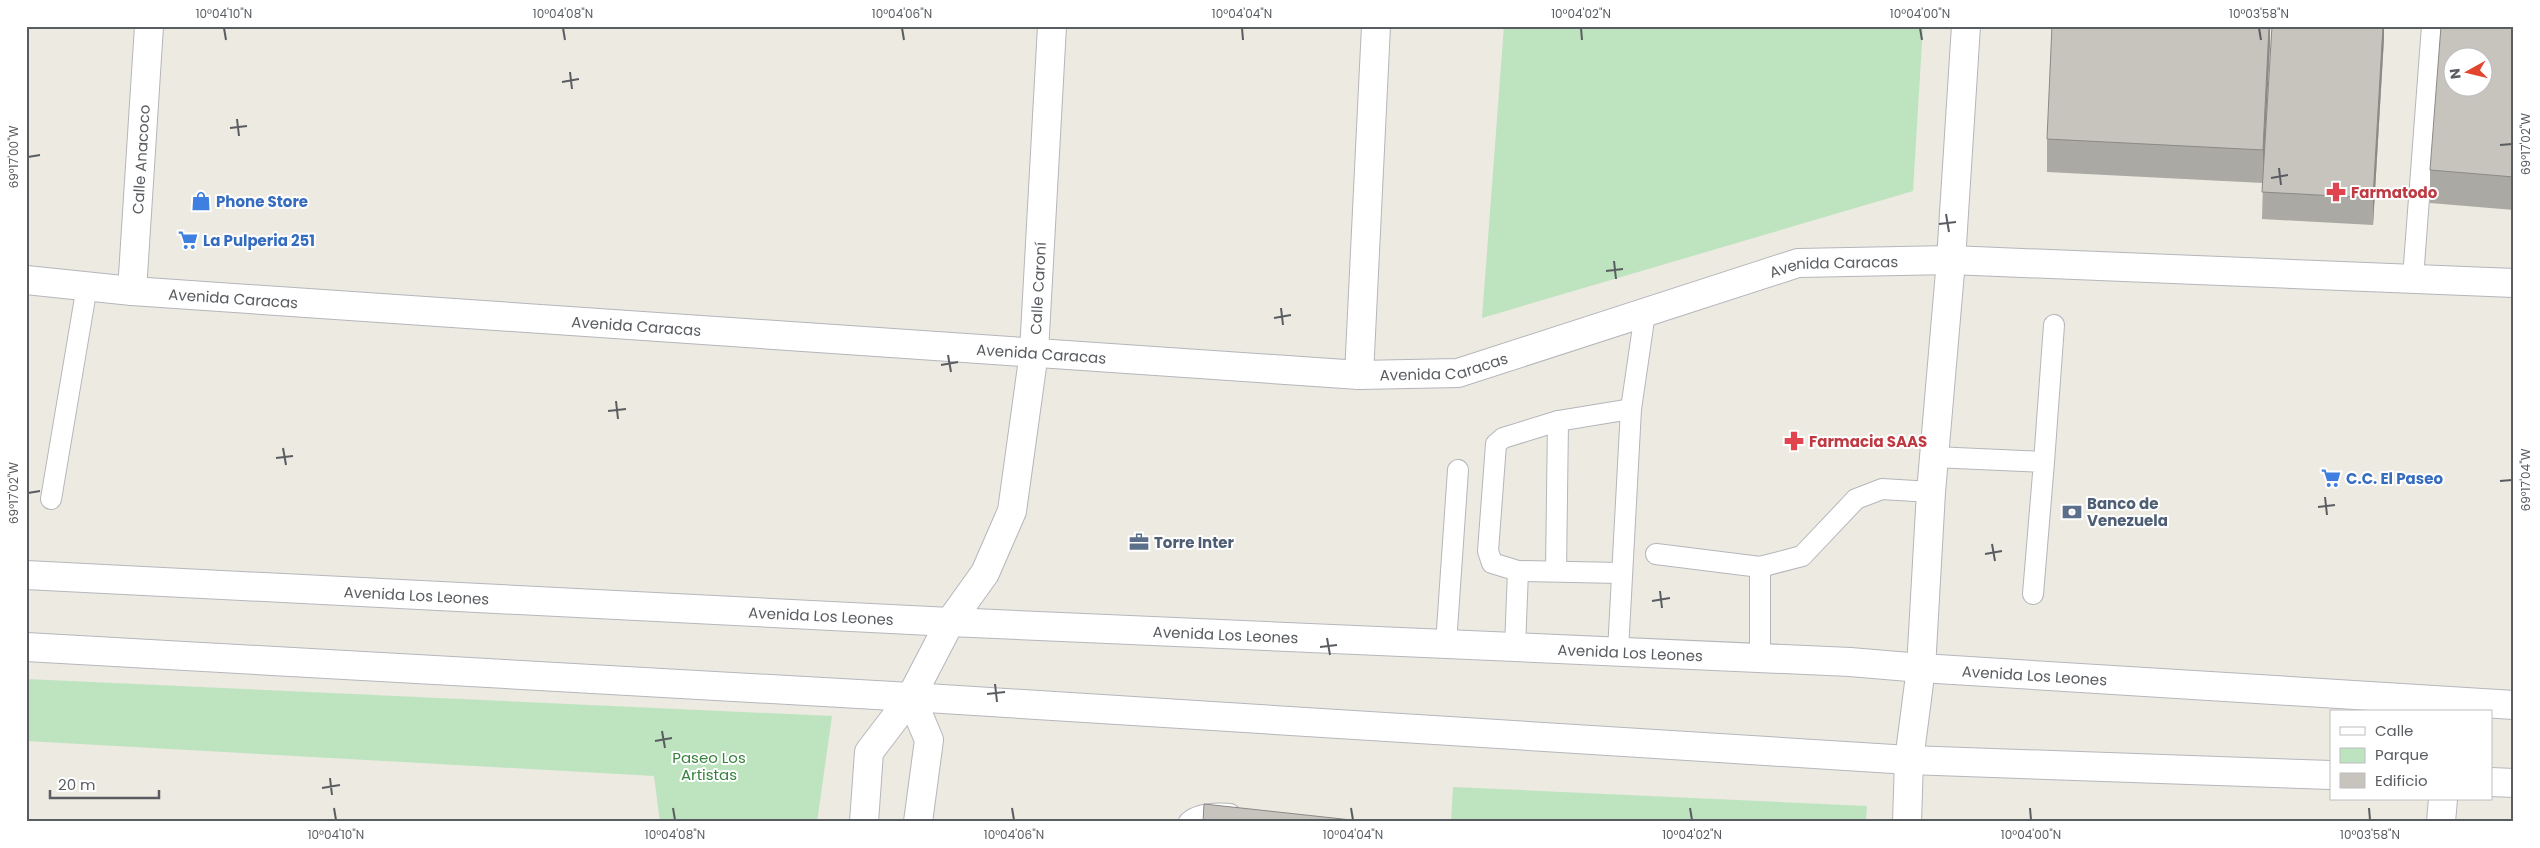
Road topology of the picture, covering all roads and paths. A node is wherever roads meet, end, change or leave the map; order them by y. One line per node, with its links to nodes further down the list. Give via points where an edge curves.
1 (149, 26): 11 (street, Calle Anacoco)
2 (1052, 26): 14 (street, Calle Caroní)
3 (1376, 26): 15 (street)
4 (1966, 26): 6 (street)
5 (2432, 26): 7 (lane)
6 (1951, 260): 7 (street, Avenida Caracas); 12 (street, Avenida Caracas, via 1798,263); 18 (street)
7 (2413, 278): 9 (street, Avenida Caracas)
8 (26, 280): 10 (street, Avenida Caracas)
9 (2514, 283)
10 (87, 286): 11 (street, Avenida Caracas); 22 (lane)
11 (132, 291): 14 (street, Avenida Caracas)
12 (1645, 313): 15 (street, Avenida Caracas, via 1458,373); 16 (lane)
13 (2054, 325): 19 (lane)
14 (1034, 352): 15 (street, Avenida Caracas); 30 (street, Calle Caroní, via 1012,511 985,573)
15 (1359, 376)
16 (1631, 409): 17 (lane); 27 (lane)
17 (1558, 421): 25 (lane, via 1503,438 1496,444 1488,551 1492,563); 26 (lane)
18 (1934, 457): 19 (lane); 21 (street)
19 (2044, 462): 29 (lane)
20 (1458, 470): 31 (lane)
21 (1931, 492): 24 (lane, via 1882,489 1856,499 1802,556); 36 (street)
22 (52, 499)
23 (1656, 554): 24 (lane)
24 (1760, 566): 35 (lane)
25 (1518, 571): 26 (lane); 33 (lane)
26 (1556, 571): 27 (lane)
27 (1620, 573): 34 (lane)
28 (26, 575): 30 (street, Avenida Los Leones)
29 (2033, 594)
30 (950, 622): 31 (street, Avenida Los Leones); 37 (street, Calle Caroní)
31 (1446, 644): 33 (street, Avenida Los Leones)
32 (26, 647): 37 (street)
33 (1515, 647): 34 (street, Avenida Los Leones)
34 (1618, 651): 35 (street, Avenida Los Leones)
35 (1760, 657): 36 (street, Avenida Los Leones)
36 (1921, 668): 38 (street, Avenida Los Leones); 39 (street)
37 (911, 697): 39 (street); 45 (street, Calle Caroní, via 869,752); 46 (street, via 929,740)
38 (2514, 704)
39 (1909, 760): 40 (street); 48 (street)
40 (2330, 775)
41 (2492, 782): 42 (street)
42 (2514, 783)
43 (2443, 800): 49 (street)
44 (1245, 815): 47 (lane, via 1218,813 1194,817)
45 (864, 822)
46 (918, 822)
47 (1189, 822)
48 (1907, 822)
49 (2441, 822)

